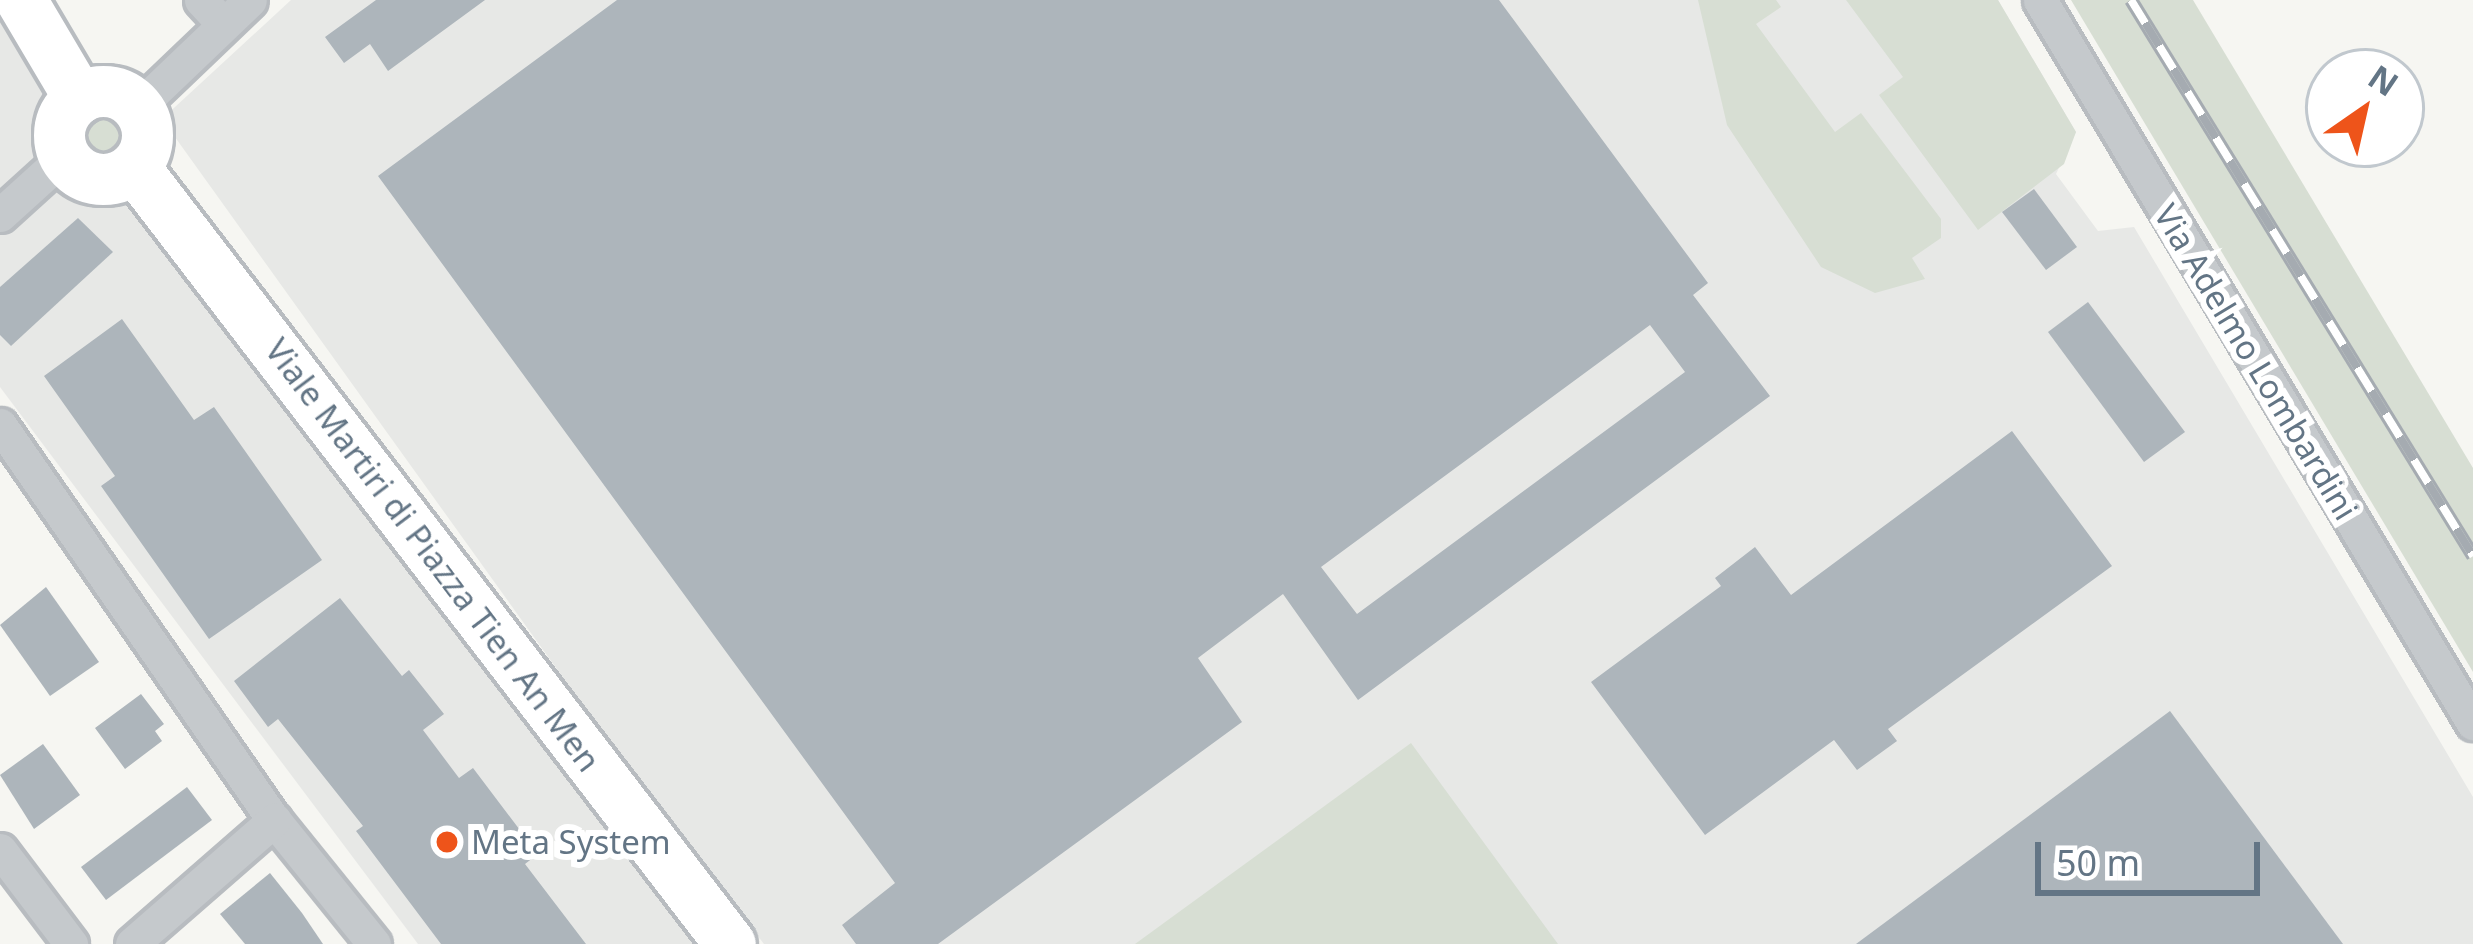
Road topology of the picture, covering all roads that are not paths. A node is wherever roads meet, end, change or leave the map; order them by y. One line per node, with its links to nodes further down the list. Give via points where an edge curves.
1 (21, 0): 5 (main road)
2 (250, 0): 4 (street)
3 (2040, 0): 11 (street, Via Adelmo Lombardini)
4 (212, 12): 6 (street)
5 (79, 98): 6 (main road, via 116,93); 7 (main road, via 62,118)
6 (137, 108): 8 (main road, via 147,134)
7 (64, 157): 8 (main road, via 96,179); 9 (street)
8 (134, 167): 17 (main road, Viale Martiri di Piazza Tien An Men)
9 (0, 215)
10 (0, 425): 12 (street)
11 (2473, 723)
12 (274, 820): 15 (street); 16 (street)
13 (0, 850): 14 (street)
14 (71, 944)
15 (132, 944)
16 (374, 944)
17 (730, 944)

